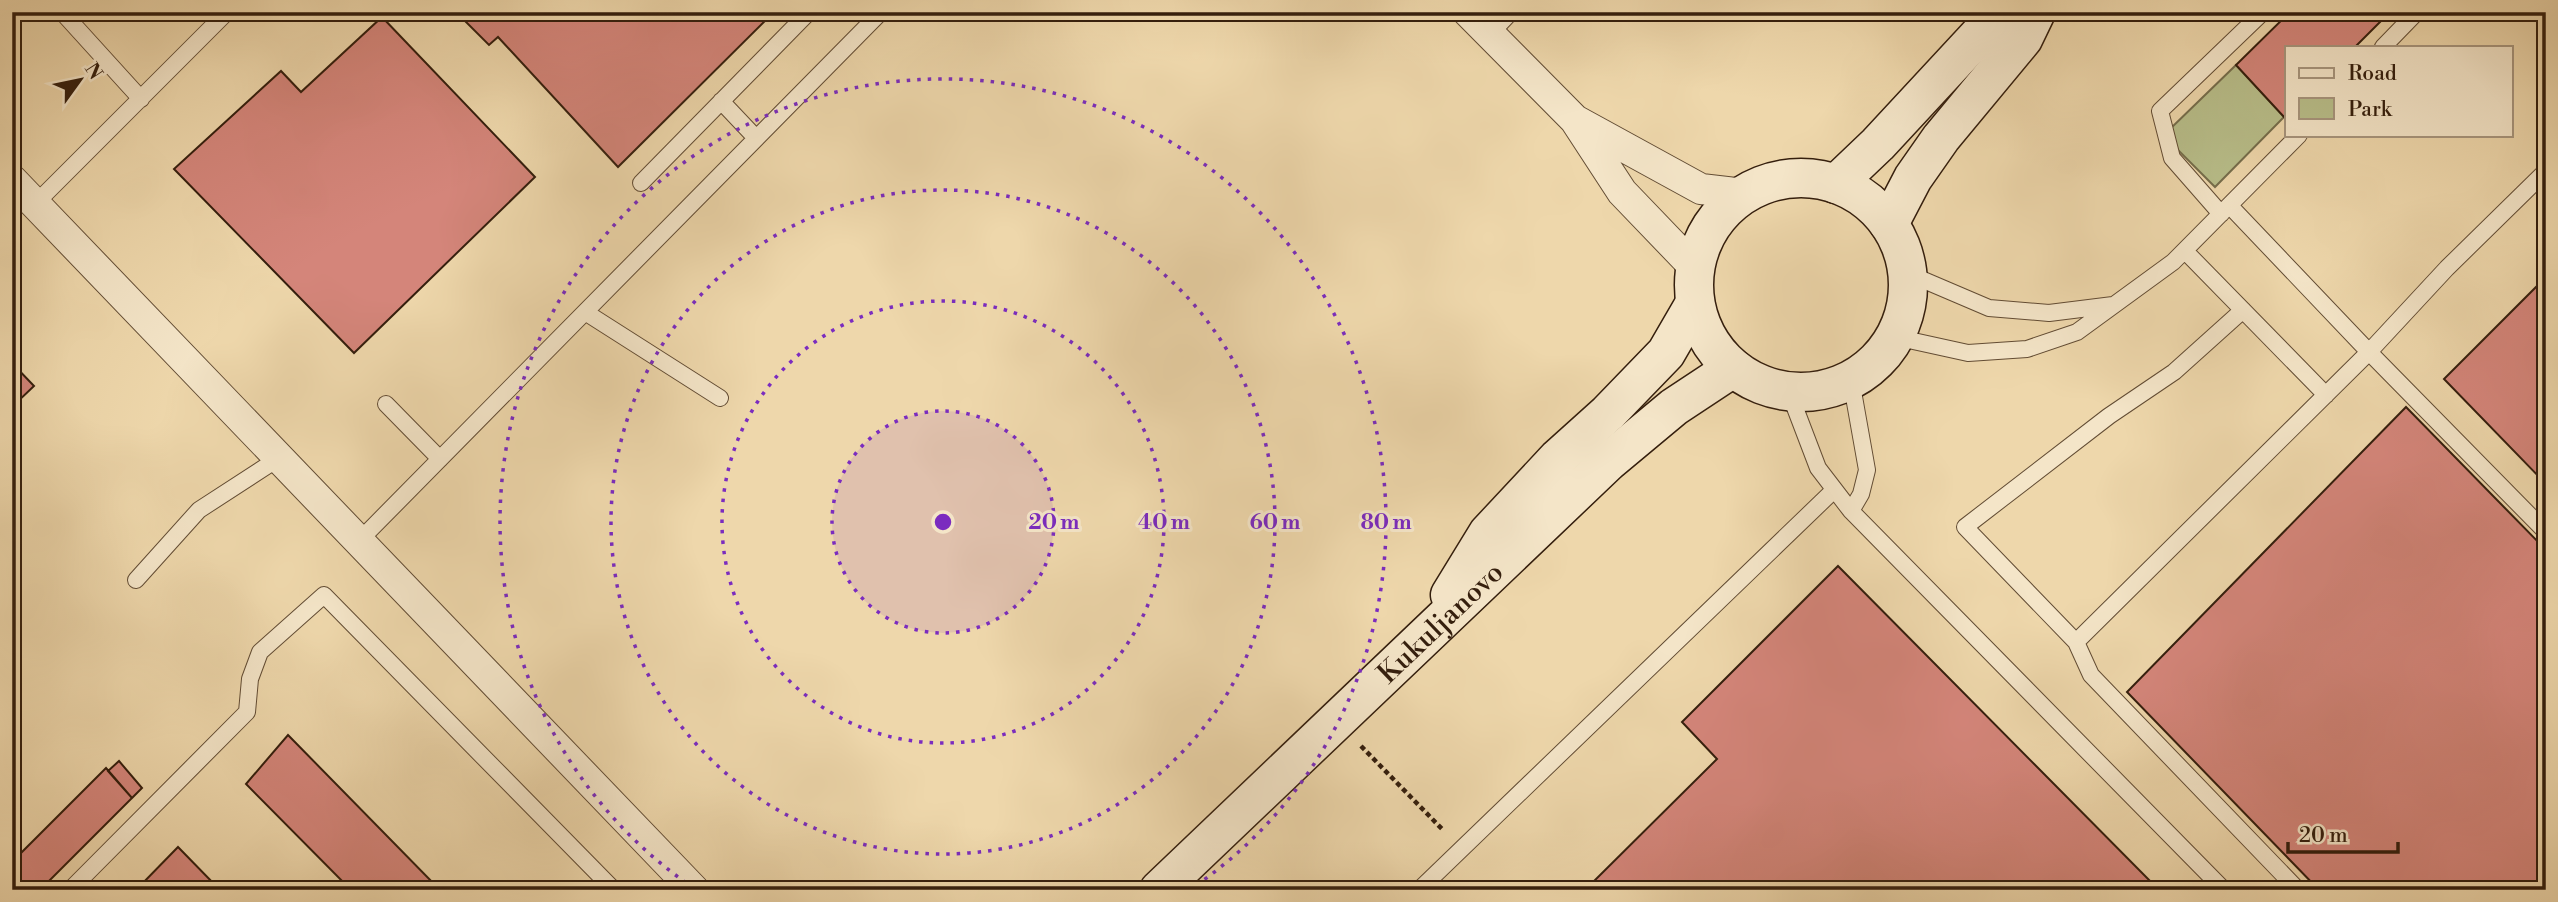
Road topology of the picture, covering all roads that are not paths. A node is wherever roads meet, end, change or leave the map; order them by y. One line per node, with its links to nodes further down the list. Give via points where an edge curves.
1 (62, 12): 13 (lane)
2 (227, 12): 13 (lane)
3 (809, 12): 14 (lane)
4 (1468, 12): 11 (street)
5 (1511, 12): 11 (lane)
6 (2006, 12): 21 (main road, via 1994,19)
7 (2036, 12): 25 (main road, via 2023,39 1913,178)
8 (2263, 12): 24 (lane, via 2160,111 2172,159)
9 (2417, 12): 12 (lane)
10 (880, 13): 17 (lane)
11 (1490, 34): 15 (street)
12 (2384, 46)
13 (141, 99): 23 (lane)
14 (721, 101): 17 (lane); 20 (lane)
15 (1575, 120): 22 (street, via 1701,189); 28 (street, via 1622,192)
16 (2299, 136): 24 (lane)
17 (756, 138): 31 (lane)
18 (2546, 171): 33 (lane)
19 (13, 182): 23 (street)
20 (642, 183)
21 (1836, 184): 22 (main road, via 1805,178 1773,181); 25 (main road, via 1866,199)
22 (1744, 194): 28 (main road, via 1721,214 1704,239)
23 (35, 204): 40 (street)
24 (2225, 210): 26 (lane); 33 (lane)
25 (1889, 223): 27 (main road)
26 (2185, 251): 29 (lane); 30 (lane)
27 (1907, 273): 29 (lane, via 1989,308 2049,313); 32 (main road, via 1908,295)
28 (1695, 286): 34 (main road, via 1709,340); 47 (main road, via 1666,353 1488,533)
29 (2115, 305): 32 (lane, via 2077,332 2027,349 1968,353)
30 (2243, 310): 37 (lane); 48 (lane, via 2174,372 1965,527)
31 (585, 312): 38 (lane); 41 (lane)
32 (1895, 337): 35 (main road, via 1876,361)
33 (2369, 352): 37 (lane); 44 (lane)
34 (1733, 368): 36 (main road, via 1759,384); 47 (main road, Kukuljanovo, via 1674,407 1608,461)
35 (1851, 380): 36 (main road, via 1832,388); 43 (lane, via 1867,470)
36 (1789, 392): 42 (lane, via 1818,468)
37 (2326, 395): 48 (lane)
38 (720, 398)
39 (386, 404): 41 (lane)
40 (279, 458): 45 (street); 46 (lane, via 199,510)
41 (440, 459): 45 (lane)
42 (1834, 490): 43 (lane); 53 (lane)
43 (1852, 511): 54 (lane)
44 (2546, 532)
45 (359, 541): 51 (street)
46 (136, 580)
47 (1428, 634): 52 (main road, Kukuljanovo)
48 (2077, 642): 55 (lane, via 2091,675)
49 (70, 890): 50 (lane, via 247,712 250,680 260,652 324,595)
50 (614, 890)
51 (694, 890)
52 (1159, 890)
53 (1419, 890)
54 (2224, 890)
55 (2298, 890)

